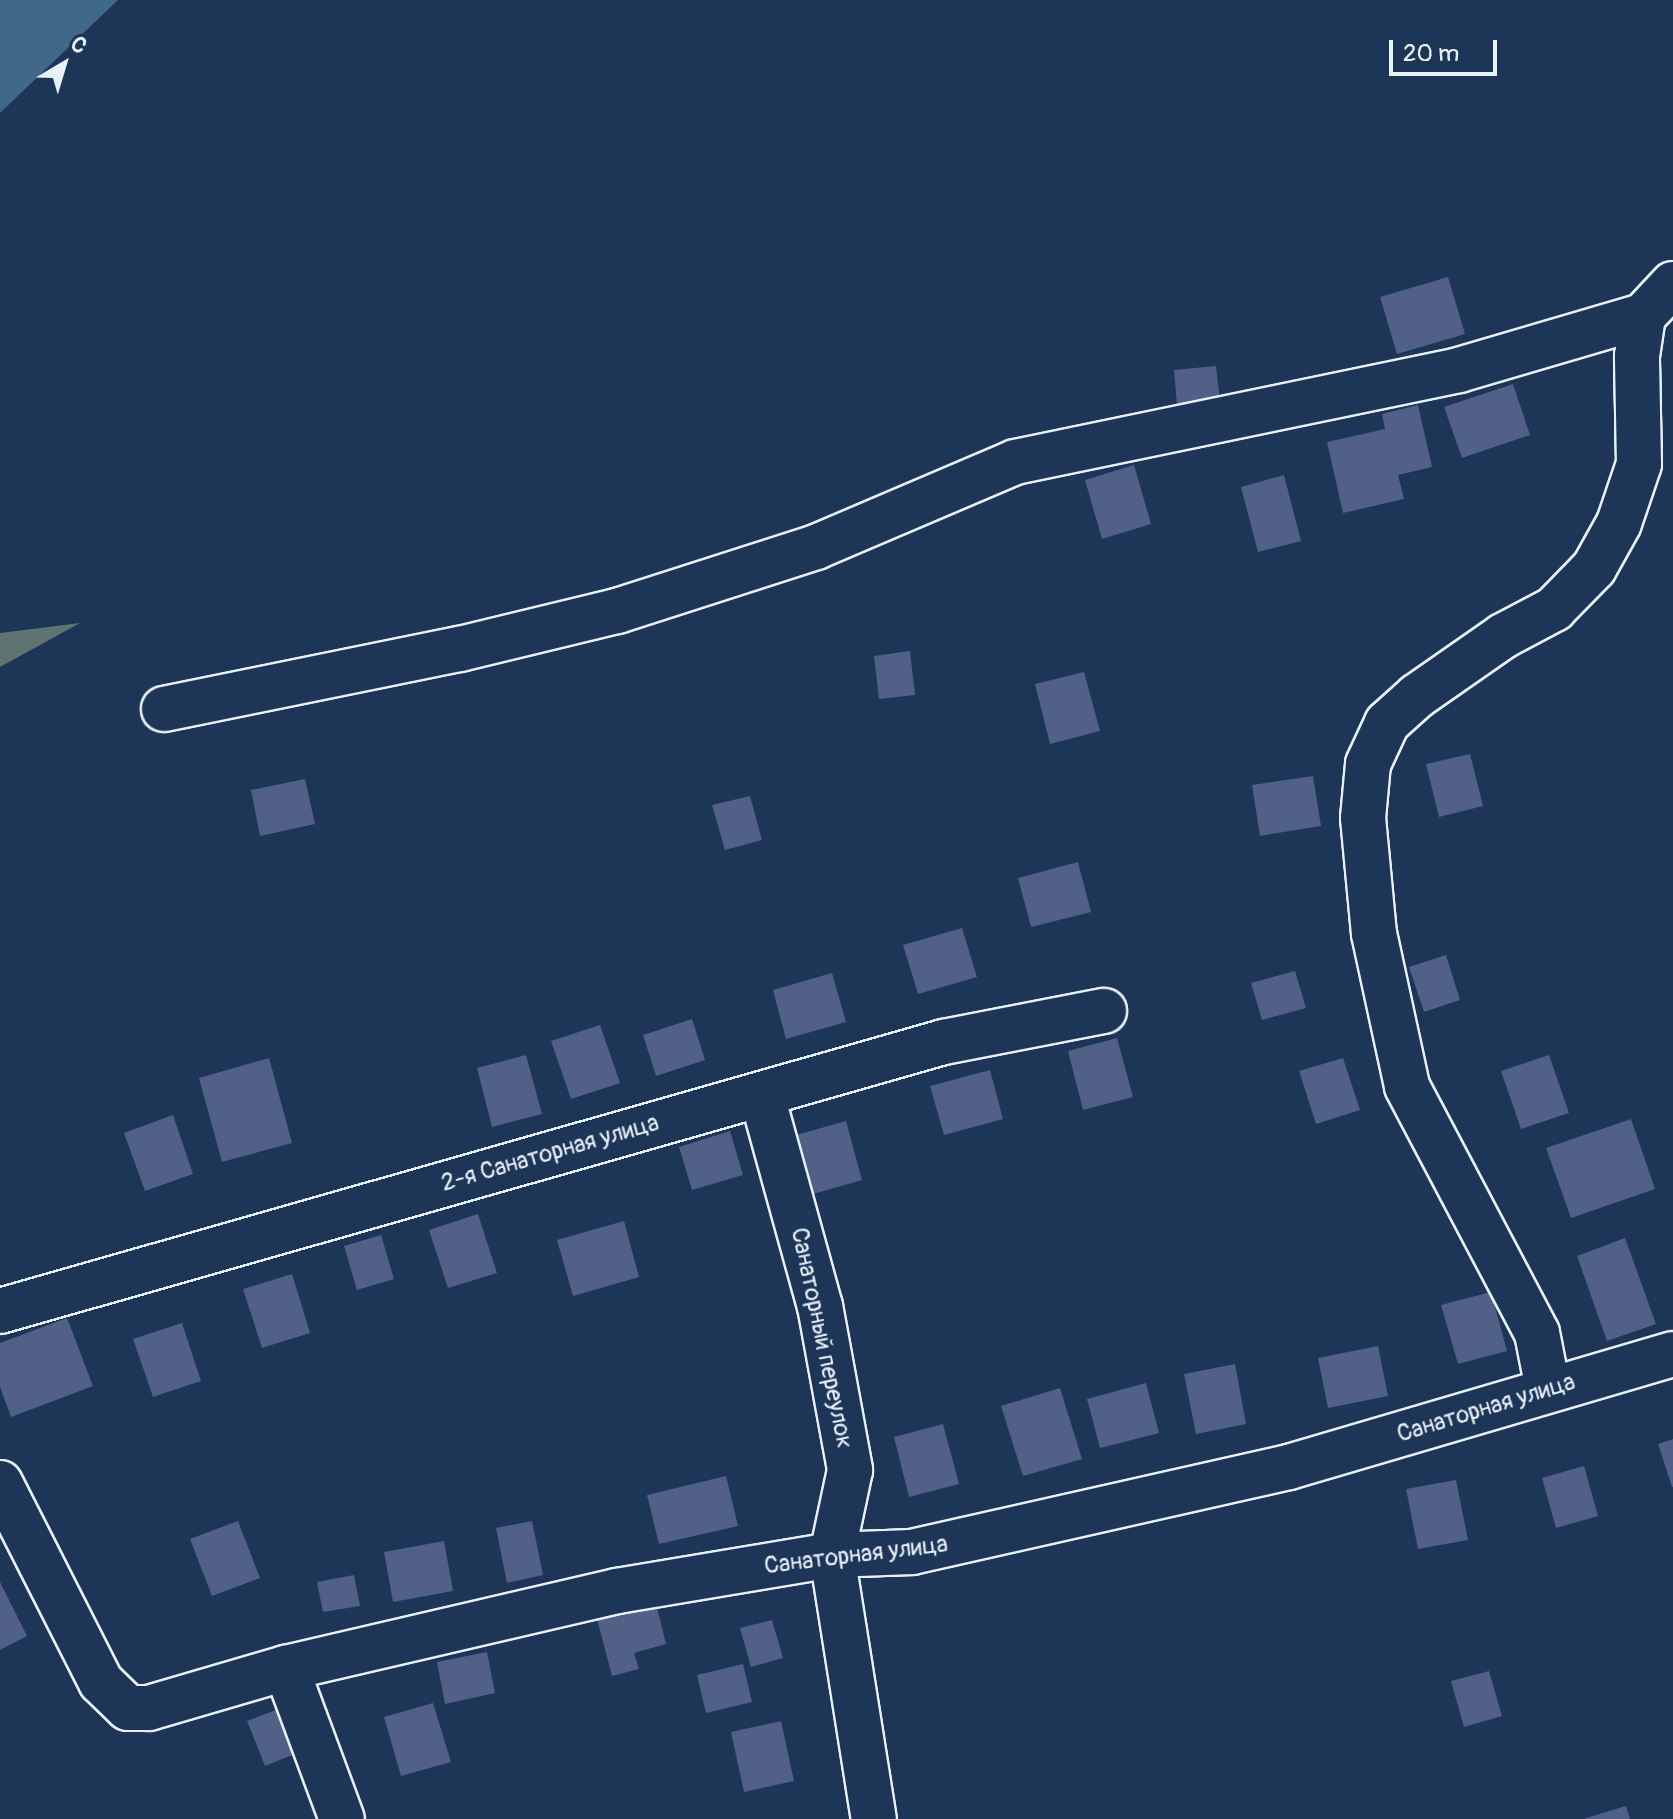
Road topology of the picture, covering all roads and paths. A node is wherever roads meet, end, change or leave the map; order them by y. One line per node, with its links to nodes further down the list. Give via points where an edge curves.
1 (1673, 284): 2 (street)
2 (1643, 316): 3 (street, via 1459,370 1015,462 816,547 617,611); 8 (street, via 1637,356 1639,464 1613,534 1594,568 1554,609 1503,636 1387,723 1368,764 1363,818 1374,934 1407,1086 1537,1333)
3 (164, 709)
4 (1104, 1011): 5 (street, 2-я Санаторная улица, via 944,1042)
5 (762, 1096): 6 (street, 2-я Санаторная улица); 10 (street, Санаторный переулок, via 820,1306 850,1470)
6 (0, 1311)
7 (1673, 1354): 8 (street, Санаторная улица)
8 (1548, 1389): 10 (street, Санаторная улица, via 1289,1467 912,1552)
9 (0, 1483): 11 (street, Санаторная улица, via 101,1682 128,1708 149,1708)
10 (832, 1555): 11 (street, Санаторная улица, via 617,1591); 13 (street, Санаторный переулок)
11 (286, 1668): 12 (street)
12 (342, 1819)
13 (874, 1819)

